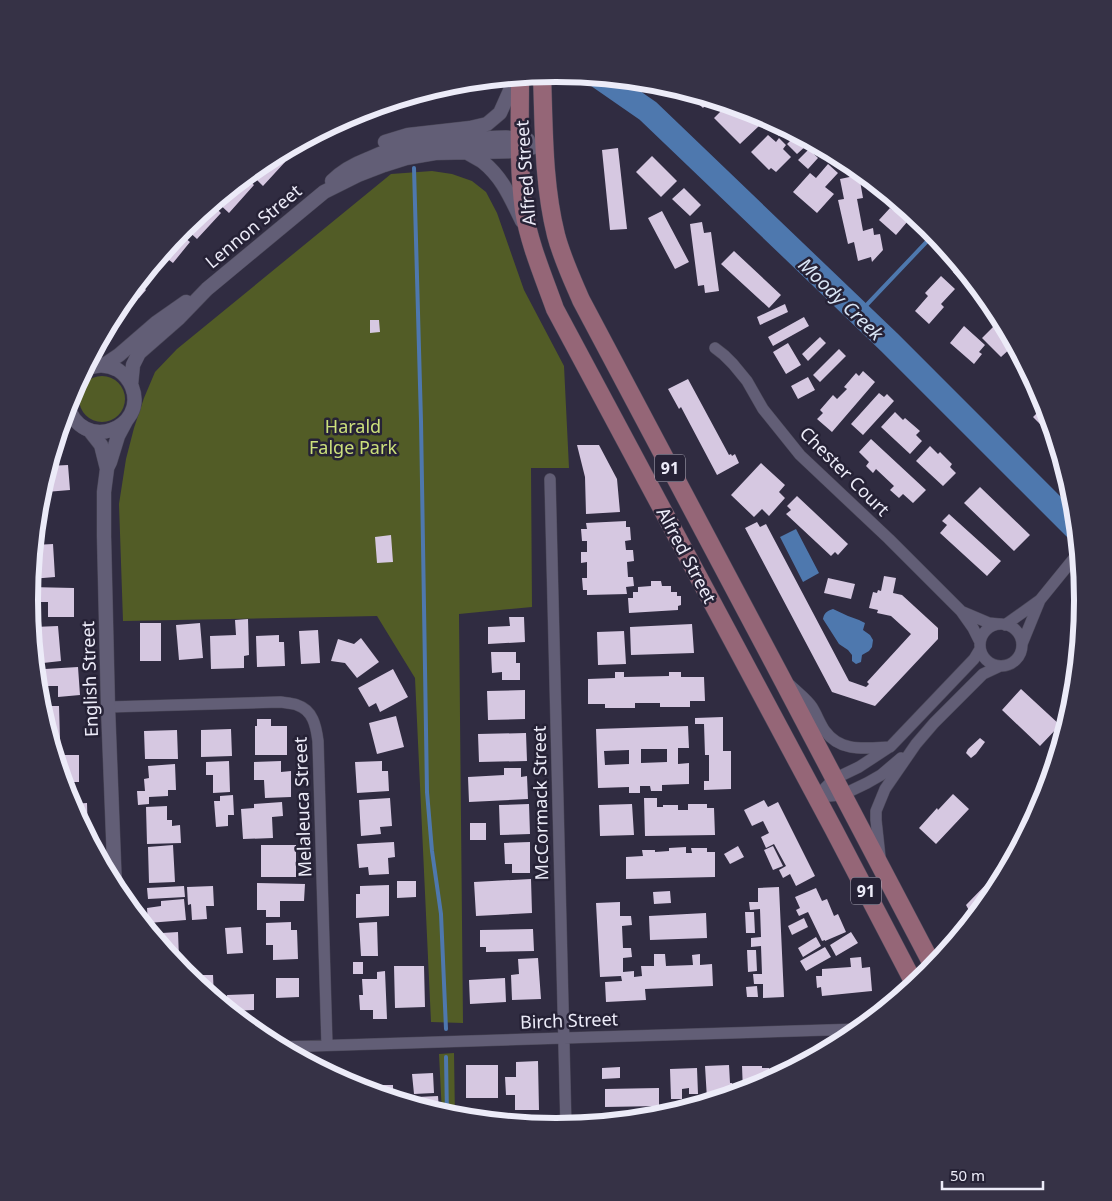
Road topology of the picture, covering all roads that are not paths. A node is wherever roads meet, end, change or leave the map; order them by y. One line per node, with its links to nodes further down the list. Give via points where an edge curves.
1 (542, 82): 5 (main road, Alfred Street / 91)
2 (520, 83): 4 (main road, Alfred Street / 91)
3 (513, 84): 7 (street, via 500,113 487,124 401,136 380,144)
4 (520, 144): 5 (street, Lennon Street); 6 (street, Lennon Street); 7 (street, Lennon Street, via 441,140 415,143); 9 (main road, Alfred Street / 91)
5 (544, 144): 27 (main road, Alfred Street / 91, via 556,236 577,292)
6 (466, 152): 8 (street, Lennon Street, via 435,153 384,164); 9 (street, via 496,173)
7 (359, 163): 8 (street, Lennon Street, via 335,179)
8 (324, 192): 10 (street, Lennon Street)
9 (528, 232): 32 (main road, Alfred Street / 91, via 555,310)
10 (207, 289): 12 (street, Lennon Street, via 156,323); 14 (street, Lennon Street, via 138,353)
11 (715, 348): 22 (street, Chester Court, via 738,369 763,409 800,455)
12 (104, 365): 13 (street); 14 (street, via 127,377)
13 (93, 367)
14 (131, 385): 16 (street, Lennon Street, via 134,400)
15 (72, 416): 17 (street, English Street, via 81,427)
16 (126, 421): 17 (street, via 110,431); 18 (street, English Street)
17 (90, 431): 18 (street, English Street, via 101,445)
18 (107, 469): 28 (street, English Street, via 103,513)
19 (550, 479): 38 (street, McCormack Street)
20 (1072, 560): 21 (street)
21 (1040, 600): 23 (street); 24 (street)
22 (961, 611): 23 (street, via 989,623); 25 (street)
23 (1002, 624): 24 (street, via 1012,627); 25 (street, via 986,630)
24 (1022, 644): 26 (street, via 1014,662)
25 (980, 646): 26 (street, via 988,661); 30 (street, via 974,659)
26 (1000, 666): 29 (street, via 983,674)
27 (780, 675): 30 (street, via 812,706 824,730 836,743 863,748); 31 (main road, Alfred Street / 91)
28 (108, 708): 33 (street, English Street); 39 (street, Melaleuca Street, via 280,702 298,705 310,713 318,741)
29 (916, 744): 31 (street, via 895,764 867,783); 34 (street, via 885,789 876,811)
30 (891, 746): 31 (street)
31 (838, 787): 32 (street); 32 (street); 34 (main road, Alfred Street / 91)
32 (816, 797): 36 (main road, Alfred Street / 91)
33 (112, 868)
34 (881, 868): 35 (main road, Alfred Street / 91)
35 (930, 960)
36 (911, 978)
37 (846, 1030): 38 (street, Birch Street)
38 (564, 1038): 39 (street, Birch Street); 41 (street, McCormack Street)
39 (327, 1045): 40 (street, Birch Street)
40 (291, 1046)
41 (566, 1119)

